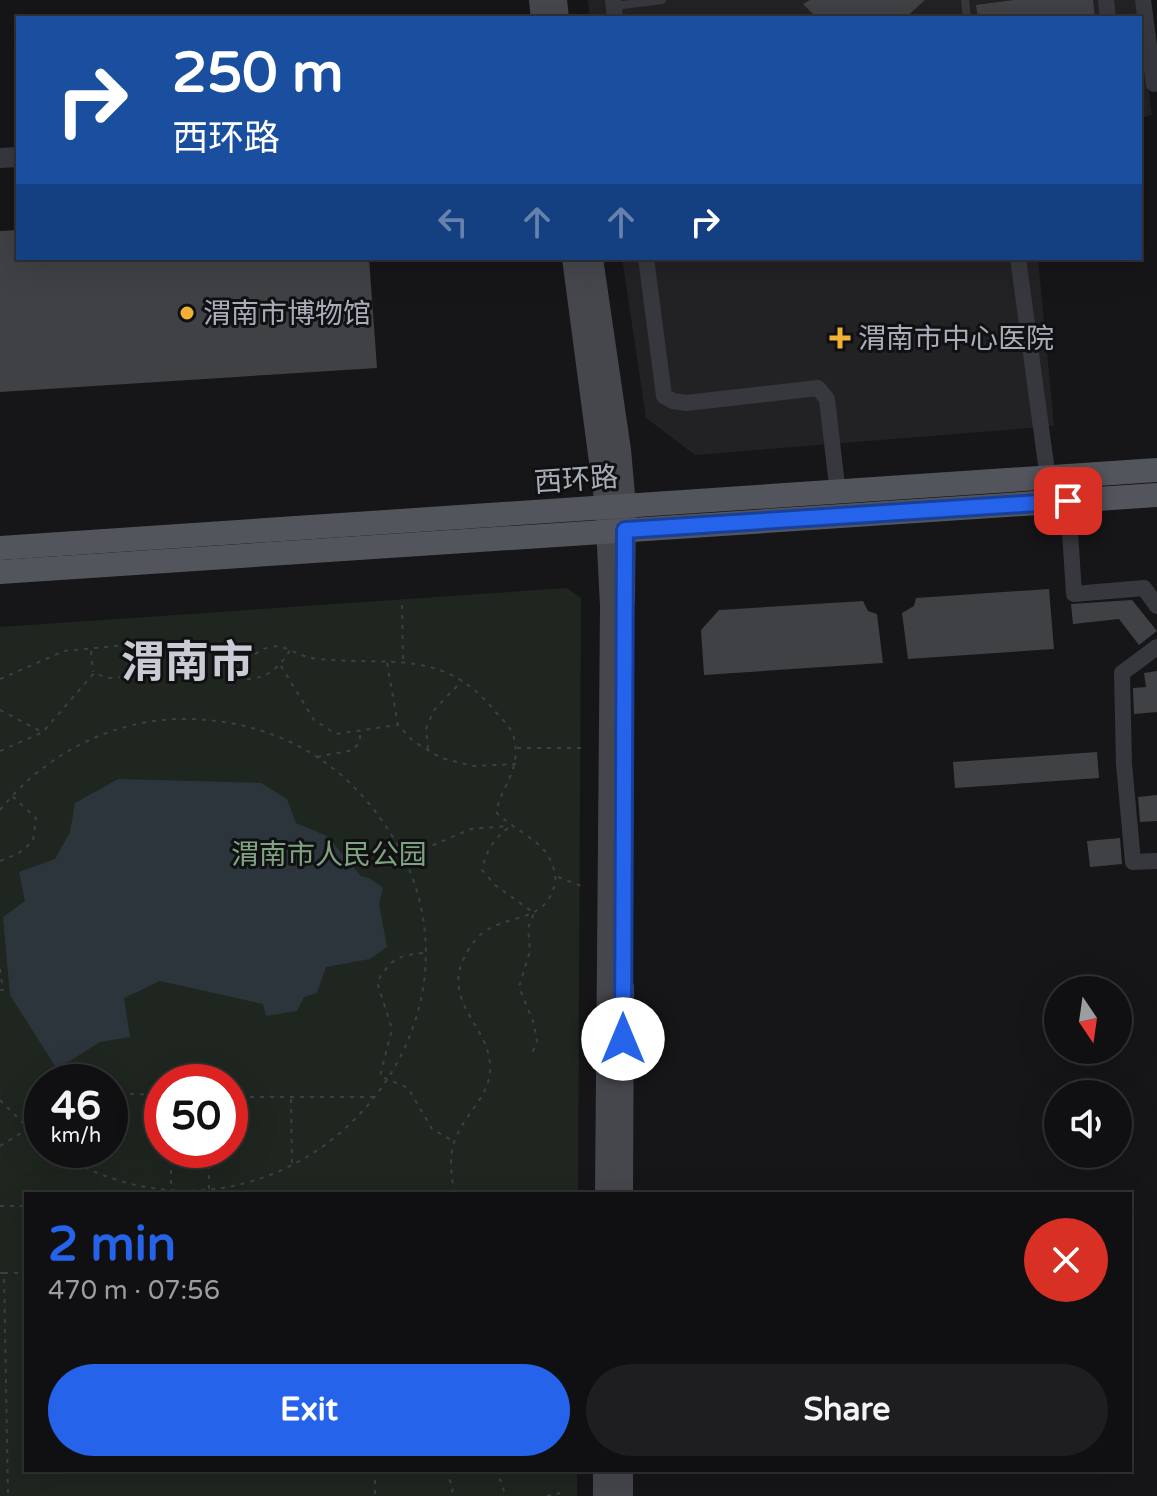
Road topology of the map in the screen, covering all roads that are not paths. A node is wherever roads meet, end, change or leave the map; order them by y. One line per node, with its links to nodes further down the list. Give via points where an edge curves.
1 (662, 0): 3 (lane)
2 (1143, 0): 4 (street)
3 (614, 8)
4 (1157, 83)
5 (573, 260): 14 (main road)
6 (592, 260): 14 (main road, via 620,450)
7 (646, 260): 11 (street, via 664,396 686,403 818,388 827,399)
8 (1018, 260): 10 (street)
9 (1157, 470): 10 (main road, 西环路)
10 (1048, 479): 11 (main road, 西环路)
11 (838, 494): 14 (main road, 西环路)
12 (1157, 495): 13 (main road, 西环路)
13 (1068, 501): 14 (main road, 西环路); 17 (street, via 1074,594 1144,588)
14 (616, 518): 15 (main road, 西环路); 16 (main road, 西环路); 20 (main road); 21 (main road)
15 (0, 548)
16 (0, 572)
17 (1157, 606)
18 (1157, 647): 19 (street, via 1122,673 1133,862)
19 (1157, 861)
20 (606, 1192)
21 (622, 1192)
22 (604, 1472): 24 (main road)
23 (622, 1472): 25 (main road)
24 (604, 1496)
25 (622, 1496)

